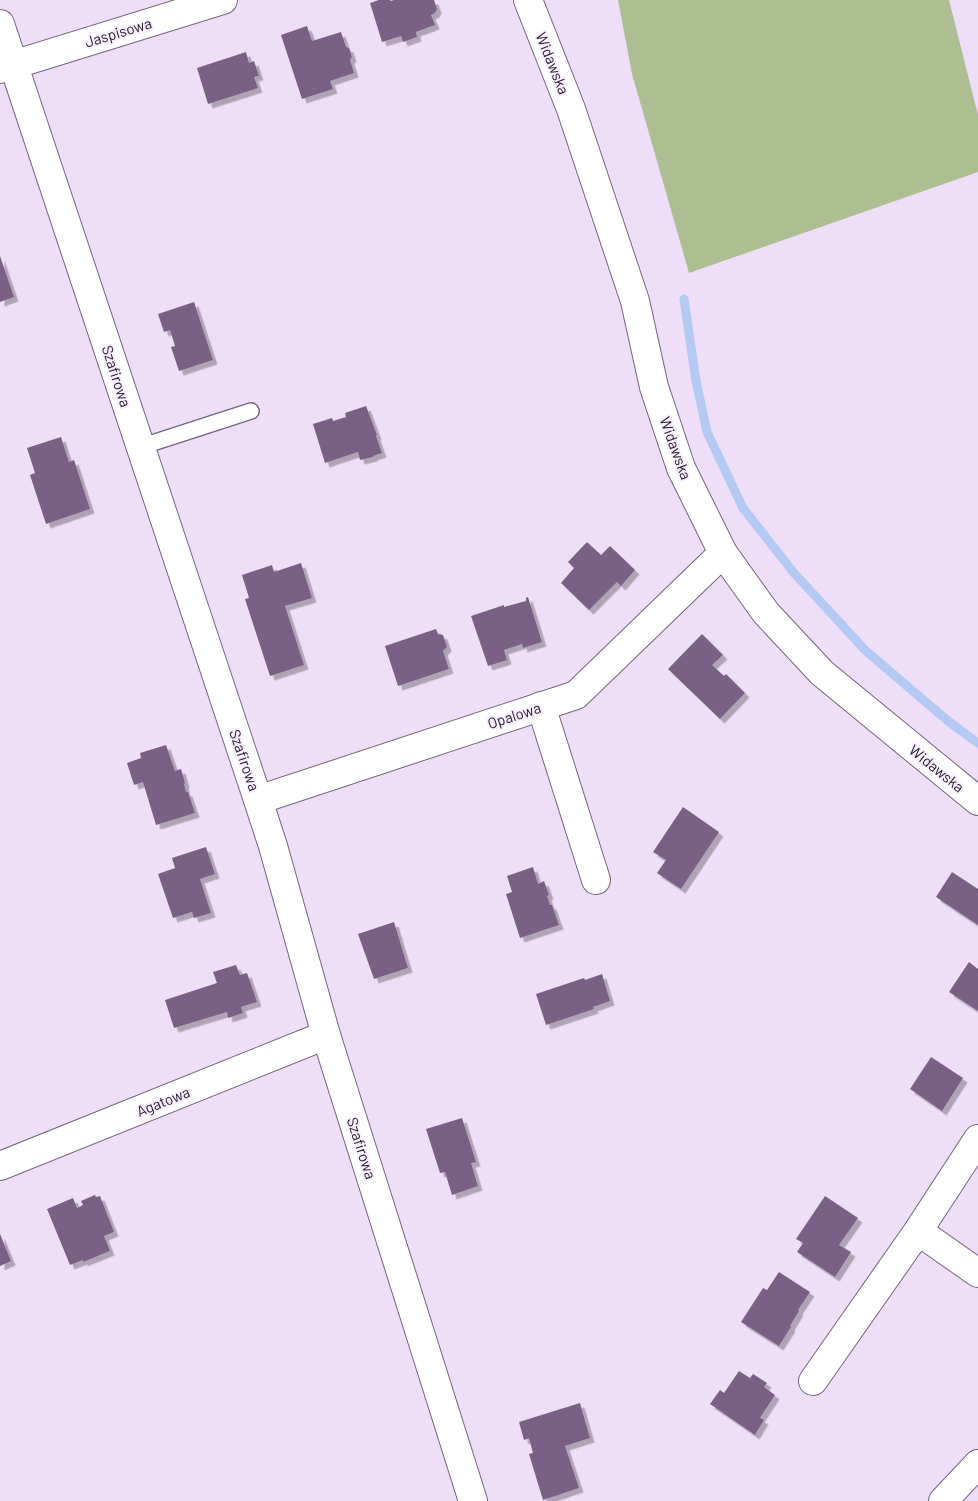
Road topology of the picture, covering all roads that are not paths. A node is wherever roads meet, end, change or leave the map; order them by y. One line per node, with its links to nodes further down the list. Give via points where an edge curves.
1 (223, 0): 4 (street, Jaspisowa)
2 (528, 0): 7 (street, Widawska, via 571,109 635,301 654,387 681,468)
3 (0, 24): 4 (street, Szafirowa)
4 (6, 67): 6 (street, Szafirowa)
5 (251, 411): 6 (lane)
6 (140, 447): 9 (street, Szafirowa)
7 (723, 553): 8 (street, Opalowa, via 576,695); 10 (street, Widawska, via 766,613 822,673)
8 (541, 706): 9 (street, Opalowa); 11 (street)
9 (258, 800): 12 (street, Szafirowa)
10 (978, 801)
11 (596, 880)
12 (326, 1035): 14 (street, Agatowa); 19 (street, Szafirowa)
13 (978, 1139): 15 (street)
14 (0, 1166)
15 (918, 1231): 16 (street); 17 (street)
16 (978, 1273)
17 (813, 1381)
18 (978, 1464): 20 (street)
19 (473, 1501)
20 (943, 1501)

